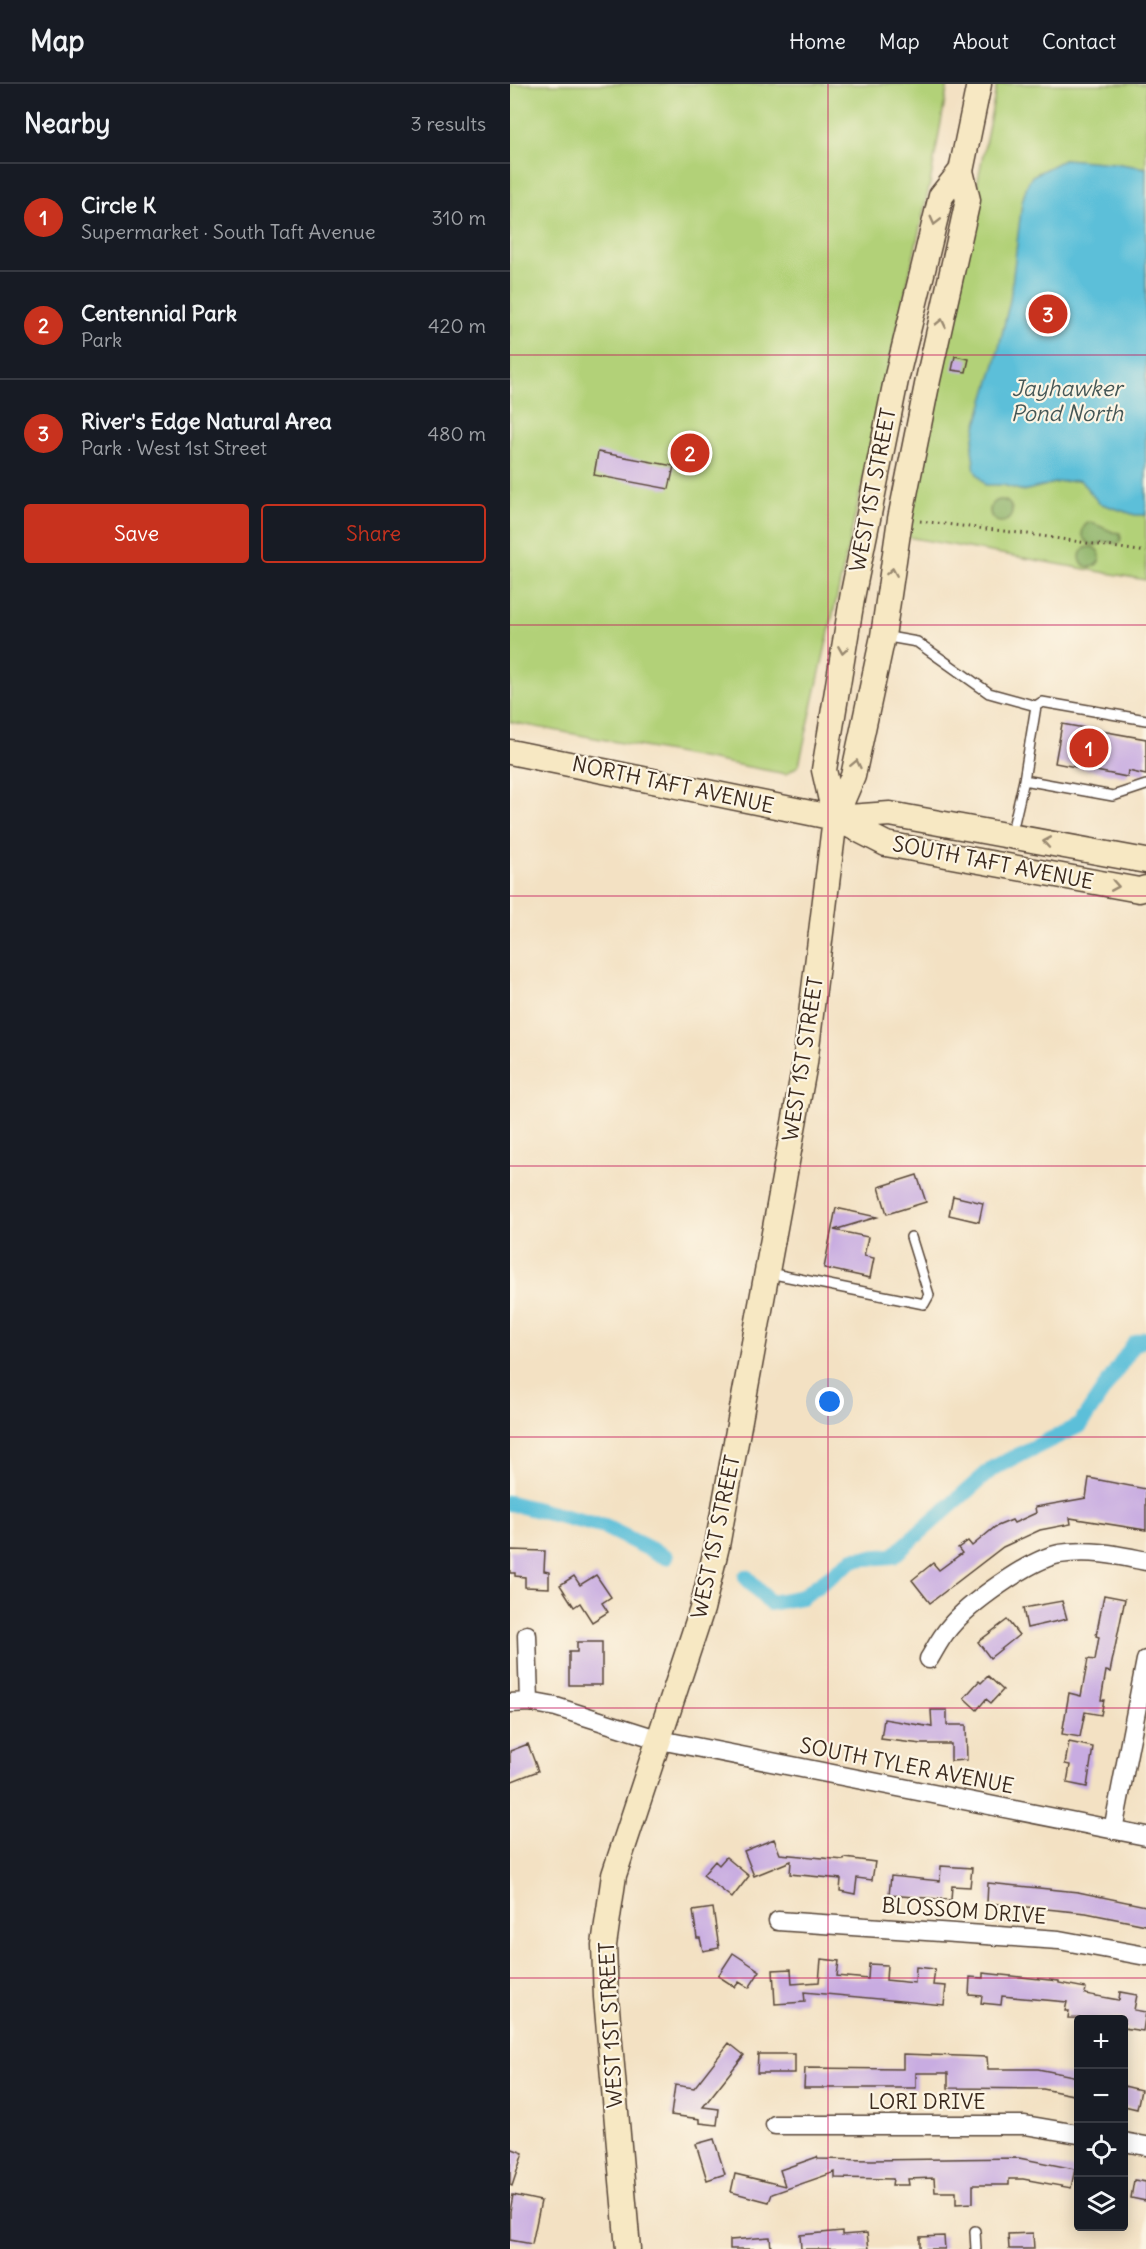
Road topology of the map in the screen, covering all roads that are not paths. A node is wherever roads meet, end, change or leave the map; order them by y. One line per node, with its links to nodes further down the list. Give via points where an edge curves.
1 (979, 84): 2 (main road, WEST 1ST STREET)
2 (961, 171): 3 (main road, WEST 1ST STREET, one-way to 2, via 900,519 968,200); 9 (main road, WEST 1ST STREET, one-way to 9, via 941,196 896,380 853,592 824,770)
3 (883, 636): 4 (lane, via 917,642 989,693); 9 (main road, WEST 1ST STREET, one-way to 3, via 853,776)
4 (1036, 706): 5 (lane, via 1042,702); 7 (lane)
5 (1146, 720)
6 (510, 752): 9 (main road, NORTH TAFT AVENUE)
7 (1024, 780): 8 (lane, via 1113,796); 10 (lane)
8 (1146, 785)
9 (835, 818): 10 (main road, SOUTH TAFT AVENUE, via 890,814); 12 (main road, SOUTH TAFT AVENUE, one-way to 12, via 886,844); 14 (main road, WEST 1ST STREET, via 805,1063)
10 (1011, 836): 11 (main road, SOUTH TAFT AVENUE, one-way to 10)
11 (1146, 861)
12 (1146, 888)
13 (911, 1237): 14 (lane, via 929,1295 924,1304)
14 (767, 1273): 21 (main road, WEST 1ST STREET, via 717,1546 702,1609)
15 (1146, 1561): 17 (street, via 1091,1552 1043,1559 988,1592 949,1627)
16 (527, 1635): 19 (street)
17 (929, 1659)
18 (1146, 1660): 22 (street)
19 (529, 1702): 20 (street, SOUTH TYLER AVENUE); 21 (street, SOUTH TYLER AVENUE)
20 (510, 1703)
21 (660, 1740): 22 (street, SOUTH TYLER AVENUE); 31 (main road, WEST 1ST STREET, via 614,1875 604,1945)
22 (1113, 1830): 23 (street, SOUTH TYLER AVENUE)
23 (1146, 1836)
24 (778, 1921): 25 (street, BLOSSOM DRIVE, via 1059,1940)
25 (1146, 1956)
26 (775, 2125): 27 (street, LORI DRIVE, via 1025,2125)
27 (1074, 2133)
28 (1128, 2143): 29 (street)
29 (1146, 2145)
30 (975, 2231): 32 (lane)
31 (628, 2249)
32 (976, 2249)

